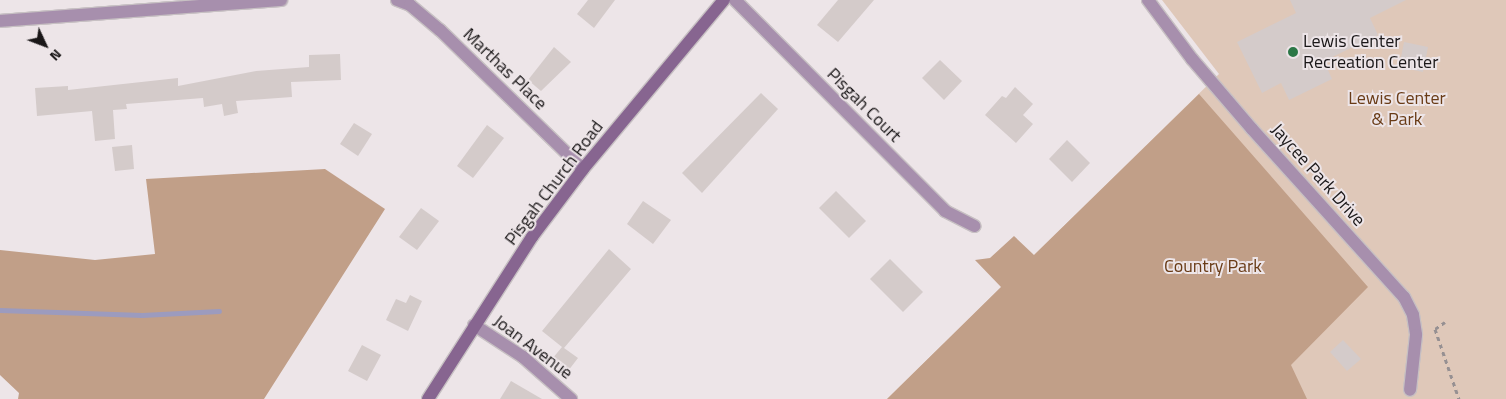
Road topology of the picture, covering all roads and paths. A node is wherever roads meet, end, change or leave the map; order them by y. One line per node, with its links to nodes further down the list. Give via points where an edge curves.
1 (281, 0): 6 (street)
2 (397, 0): 7 (street, Marthas Place, via 410,6 440,30)
3 (724, 0): 7 (main road, Pisgah Church Road)
4 (735, 0): 8 (street, Pisgah Court, via 945,212)
5 (1148, 0): 11 (street, Jaycee Park Drive, via 1192,59 1252,129 1404,298 1413,315 1416,335)
6 (0, 21)
7 (583, 170): 10 (main road, Pisgah Church Road)
8 (974, 226)
9 (1445, 322): 14 (path, via 1435,329)
10 (474, 325): 12 (main road, Pisgah Church Road); 13 (street, Joan Avenue, via 523,357)
11 (1410, 390)
12 (428, 399)
13 (571, 399)
14 (1459, 399)

